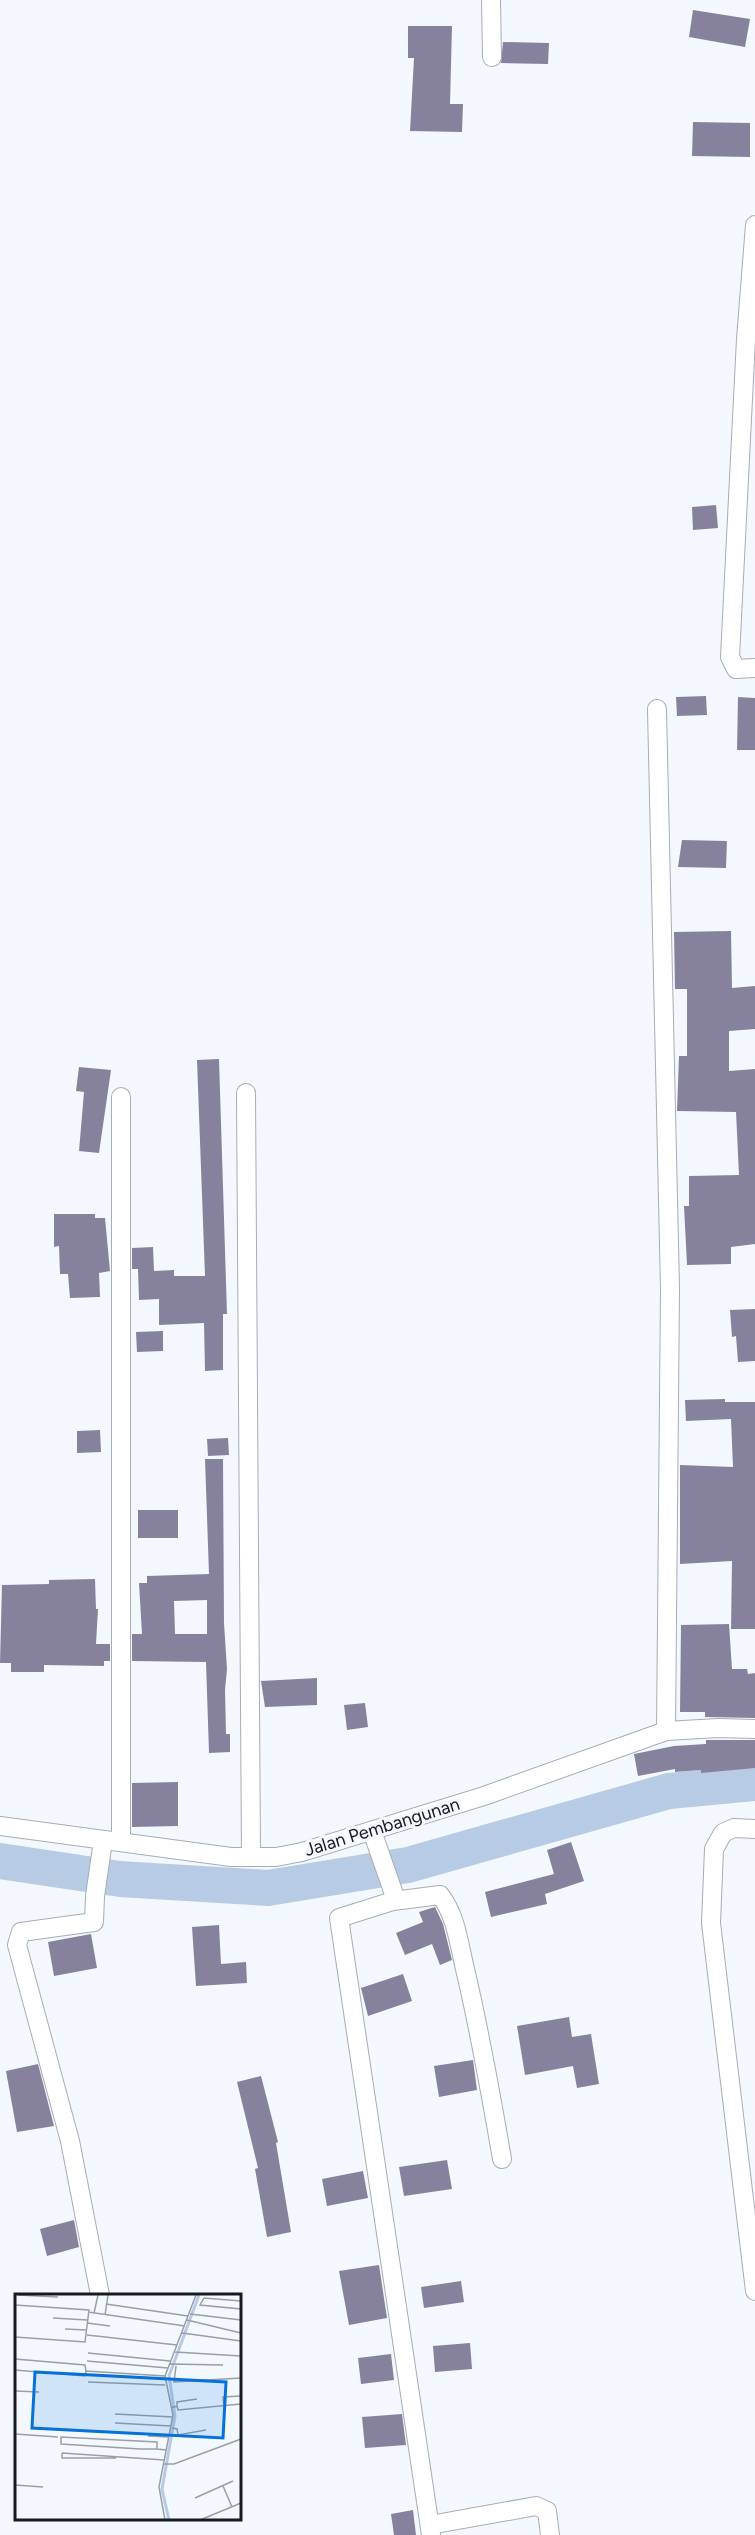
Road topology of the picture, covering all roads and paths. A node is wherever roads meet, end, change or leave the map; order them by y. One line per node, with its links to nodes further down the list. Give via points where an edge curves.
1 (491, 0): 2 (street)
2 (492, 57)
3 (755, 225): 4 (street, via 730,657 736,669)
4 (755, 668)
5 (657, 709): 9 (street, via 670,1289)
6 (246, 1093): 14 (street)
7 (121, 1096): 13 (street)
8 (755, 1729): 9 (street, Jalan Pembangunan)
9 (666, 1731): 12 (street, Jalan Pembangunan)
10 (0, 1826): 13 (street, Jalan Pembangunan)
11 (755, 1829): 17 (street, via 734,1828 723,1833 714,1849 711,1923)
12 (376, 1838): 14 (street, Jalan Pembangunan); 15 (street)
13 (109, 1842): 14 (street, Jalan Pembangunan); 18 (street, via 94,1896 94,1922 21,1932 17,1945 70,2141)
14 (251, 1857)
15 (392, 1892): 16 (street, via 440,1895 446,1903 481,2036); 19 (street, via 339,1918)
16 (502, 2159)
17 (755, 2290)
18 (100, 2294)
19 (431, 2530): 20 (street, via 536,2506 547,2511)
20 (550, 2535)

